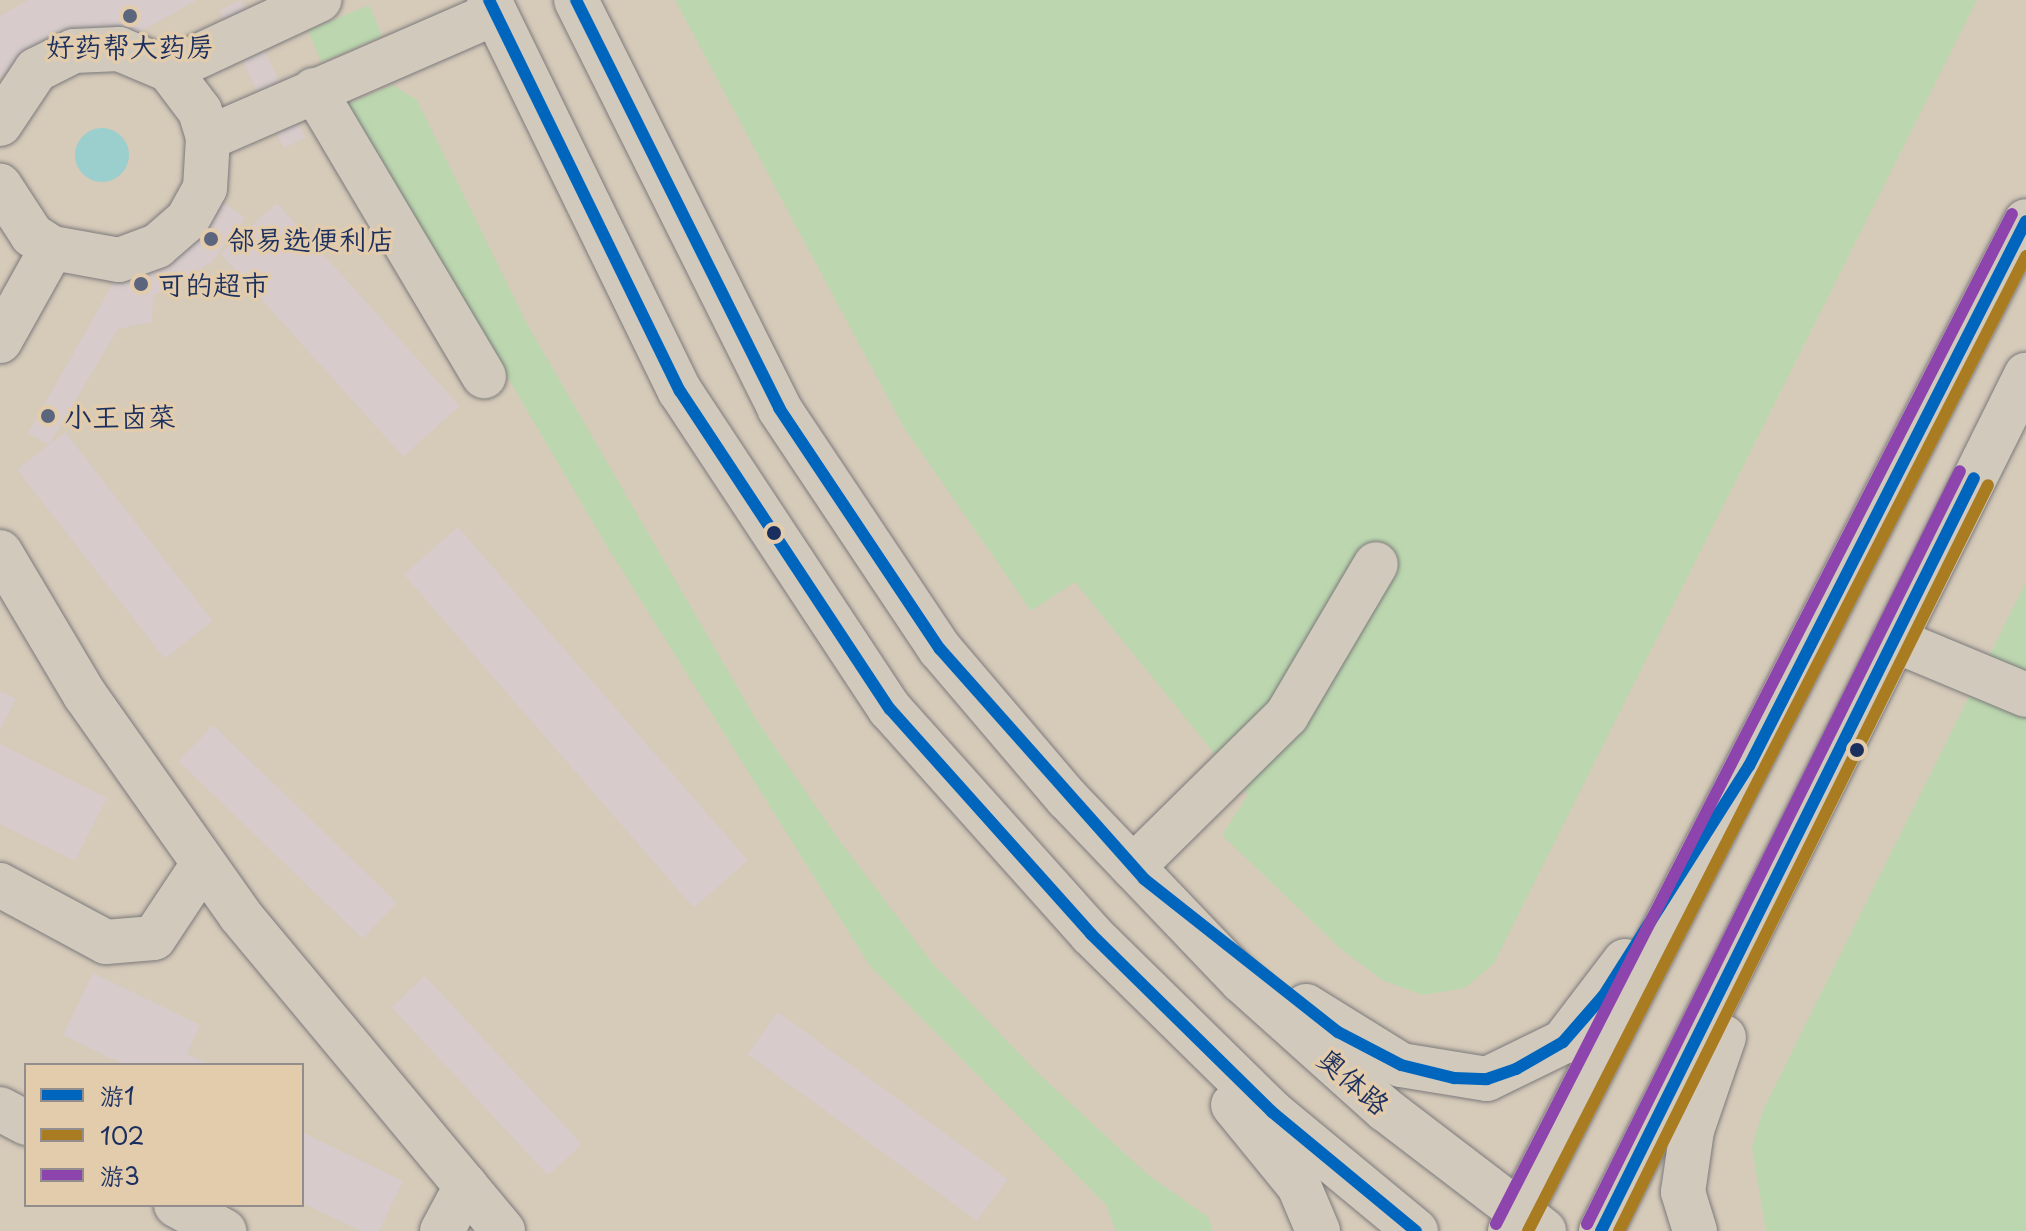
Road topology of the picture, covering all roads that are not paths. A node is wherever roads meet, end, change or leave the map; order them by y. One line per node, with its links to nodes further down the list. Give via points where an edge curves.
1 (319, 0): 4 (main road)
2 (576, 0): 22 (main road, 奥体路, via 779,408 864,543 940,649)
3 (492, 7): 6 (main road); 24 (main road, via 680,391 779,549 890,709)
4 (276, 9): 5 (main road)
5 (169, 70): 7 (main road, via 119,49 74,51 27,77); 8 (main road, via 200,111)
6 (314, 90): 8 (main road); 14 (main road)
7 (0, 124)
8 (208, 138): 11 (main road, via 205,188 169,239 119,260)
9 (0, 186): 11 (main road, via 32,235)
10 (2026, 221): 19 (main road)
11 (52, 248): 12 (main road)
12 (0, 341)
13 (2026, 375): 17 (main road)
14 (484, 376)
15 (0, 552): 21 (main road, via 85,695)
16 (1376, 564): 22 (main road, via 1287,715)
17 (1894, 640): 18 (main road); 20 (main road)
18 (2026, 695)
19 (1749, 766): 22 (main road, via 1604,995 1563,1042 1487,1079 1401,1065 1338,1032); 29 (main road)
20 (1810, 808): 35 (main road); 36 (main road, via 1692,1130 1683,1192)
21 (203, 864): 23 (main road, via 154,938 106,942); 27 (main road)
22 (1138, 873): 29 (main road, 奥体路, via 1242,981)
23 (0, 885)
24 (1091, 934): 33 (main road, via 1299,1186); 34 (main road, via 1272,1112)
25 (0, 1109): 26 (main road)
26 (24, 1122)
27 (466, 1186): 31 (main road); 32 (main road)
28 (180, 1207): 30 (main road)
29 (1525, 1225)
30 (224, 1231)
31 (442, 1231)
32 (503, 1231)
33 (1318, 1231)
34 (1416, 1231)
35 (1601, 1231)
36 (1695, 1231)

